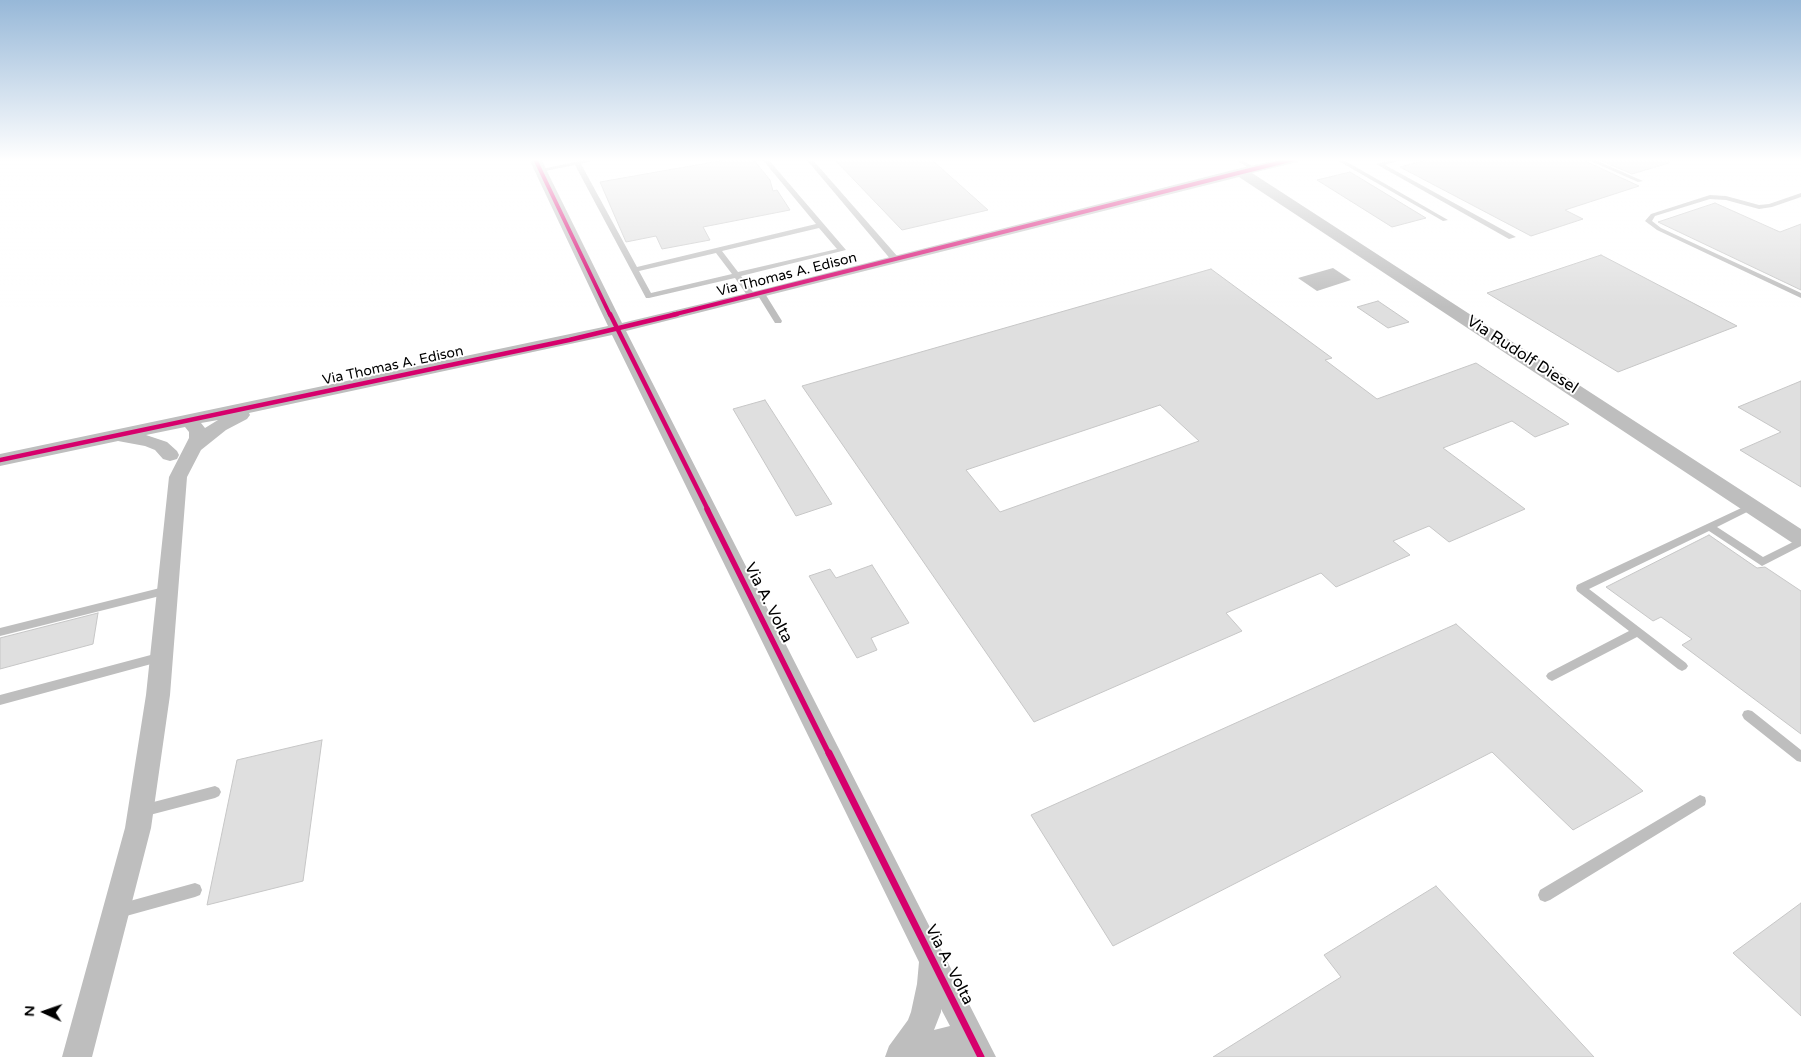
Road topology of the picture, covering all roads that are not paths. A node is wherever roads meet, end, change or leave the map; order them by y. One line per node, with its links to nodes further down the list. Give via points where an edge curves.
1 (558, 208): 20 (street, Via A. Volta)
2 (602, 208): 15 (lane)
3 (807, 208): 11 (lane)
4 (852, 208): 14 (lane)
5 (1087, 208): 14 (street, Via Thomas A. Edison)
6 (1306, 208): 27 (street, Via Rudolf Diesel)
7 (1425, 208): 10 (lane)
8 (1460, 208): 12 (lane)
9 (1674, 208): 18 (lane, via 1653,215 1648,221)
10 (1445, 220)
11 (821, 225): 13 (lane); 16 (lane, via 842,250)
12 (1512, 237)
13 (718, 250): 15 (lane); 16 (lane)
14 (895, 259): 17 (street, Via Thomas A. Edison)
15 (635, 270): 16 (lane, via 649,296)
16 (737, 275): 17 (lane)
17 (757, 295): 19 (lane); 20 (street, Via Thomas A. Edison)
18 (1801, 296)
19 (778, 320)
20 (617, 329): 21 (street, Via Thomas A. Edison); 45 (street, Via A. Volta)
21 (282, 400): 22 (street); 24 (street, via 234,418)
22 (189, 420): 23 (street); 24 (street, via 198,430); 26 (street, via 171,443)
23 (89, 442): 25 (street); 26 (street, via 139,440 161,446)
24 (196, 445): 26 (street)
25 (0, 460)
26 (174, 466): 30 (street)
27 (1752, 506): 28 (lane); 29 (street, Via Rudolf Diesel)
28 (1709, 526): 29 (lane, via 1762,562); 32 (lane, via 1581,588)
29 (1801, 541)
30 (168, 590): 31 (lane); 33 (street)
31 (0, 632)
32 (1638, 632): 34 (lane); 35 (lane)
33 (162, 657): 36 (lane); 41 (street)
34 (1682, 666)
35 (1552, 676)
36 (0, 700)
37 (1748, 715): 38 (lane)
38 (1801, 757)
39 (215, 792): 41 (lane)
40 (1700, 801): 43 (lane)
41 (141, 811): 44 (street)
42 (195, 890): 44 (lane)
43 (1544, 895)
44 (116, 912): 47 (street)
45 (933, 960): 46 (street, Via A. Volta); 48 (street, via 926,1012 920,1029)
46 (972, 1051): 49 (street, via 943,1042)
47 (79, 1054)
48 (900, 1057)
49 (906, 1057)

